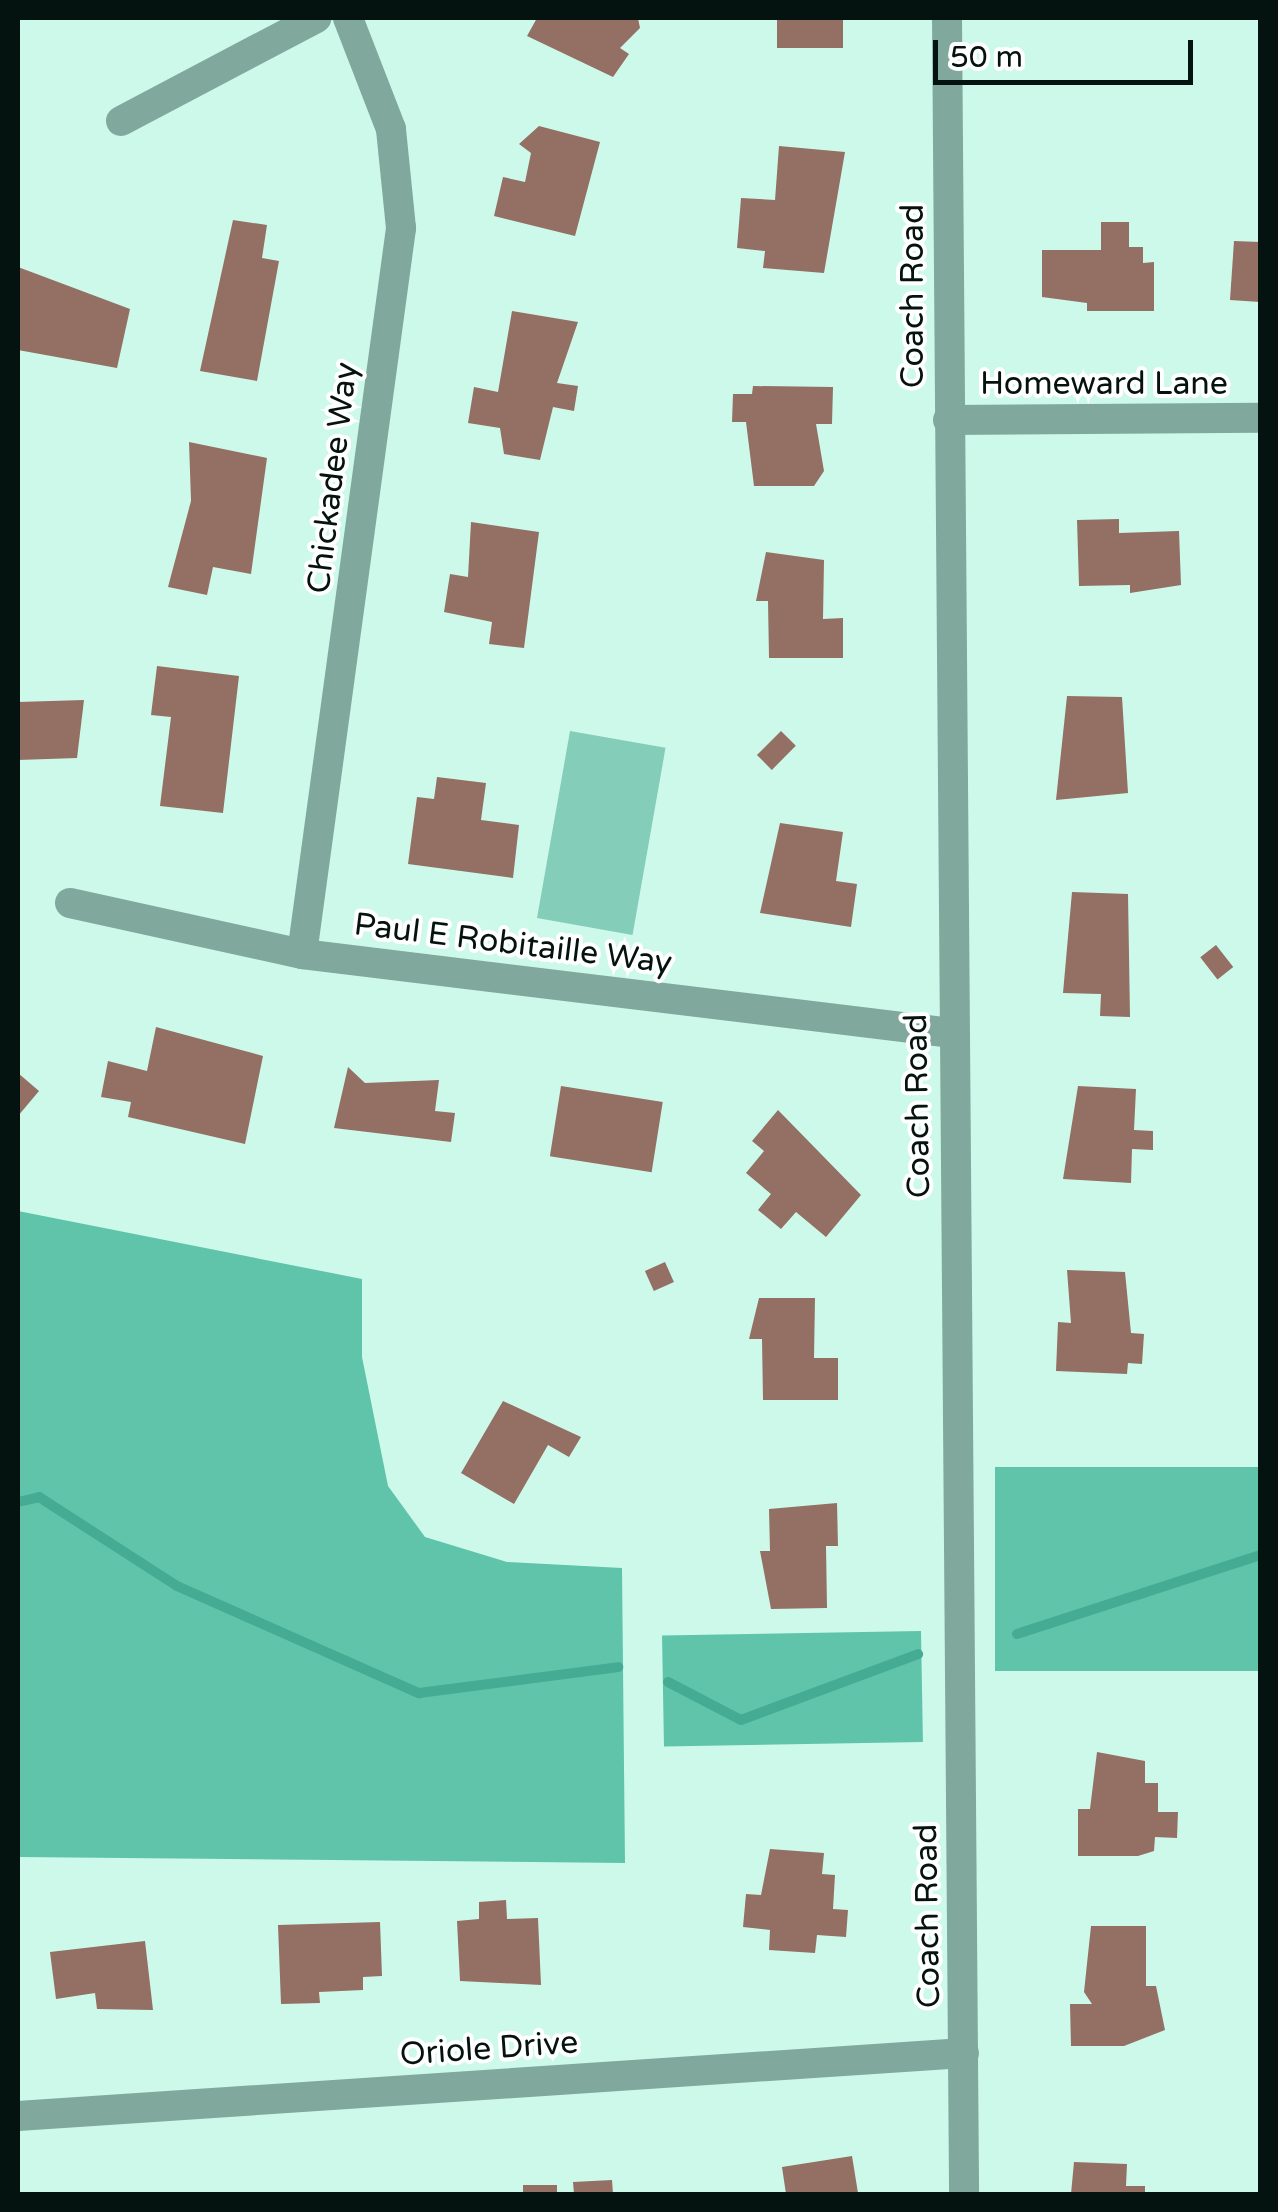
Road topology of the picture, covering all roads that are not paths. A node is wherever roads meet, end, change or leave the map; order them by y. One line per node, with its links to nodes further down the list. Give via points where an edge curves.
1 (316, 18): 4 (street)
2 (348, 18): 8 (street, Chickadee Way, via 390,129 400,228)
3 (947, 18): 6 (street, Coach Road)
4 (121, 120)
5 (1260, 418): 6 (street, Homeward Lane)
6 (948, 420): 9 (street, Coach Road)
7 (70, 903): 8 (street, Paul E Robitaille Way)
8 (302, 954): 9 (street, Paul E Robitaille Way)
9 (952, 1032): 10 (street, Coach Road)
10 (964, 2053): 11 (street, Oriole Drive); 12 (street, Coach Road)
11 (18, 2116)
12 (964, 2194)

